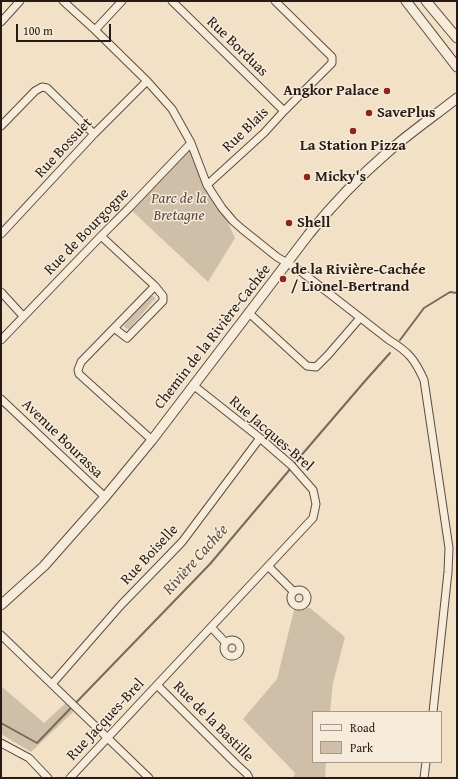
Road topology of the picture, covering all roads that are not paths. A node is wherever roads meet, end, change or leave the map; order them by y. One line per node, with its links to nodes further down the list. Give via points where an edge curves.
1 (20, 1): 8 (street)
2 (63, 1): 9 (street)
3 (122, 1): 9 (street)
4 (172, 1): 14 (street, Rue Borduas)
5 (275, 1): 14 (street, Rue Blais, via 332,57 332,63)
6 (426, 1): 10 (street)
7 (408, 2): 11 (street)
8 (1, 22)
9 (95, 30): 12 (street)
10 (457, 38)
11 (457, 67)
12 (147, 81): 16 (street, Rue Bossuet); 17 (street, via 172,109)
13 (457, 98): 21 (street, Chemin de la Rivière-Cachée, via 397,144 360,177 326,213)
14 (284, 111): 18 (street, Rue Blais, via 264,133)
15 (1, 126): 16 (street, via 42,87 47,88)
16 (94, 134): 19 (street, Rue Bossuet)
17 (191, 143): 18 (street); 20 (street, Rue de Bourgogne)
18 (207, 185): 21 (street, via 222,208 242,230)
19 (1, 234)
20 (101, 236): 22 (street); 25 (street, Rue de Bourgogne)
21 (287, 263): 24 (street, Chemin de la Rivière-Cachée); 26 (street)
22 (155, 286): 27 (street); 27 (street, via 163,296 163,301 127,338)
23 (1, 292): 25 (street)
24 (249, 313): 26 (street, via 307,366 316,367); 29 (street, Chemin de la Rivière-Cachée)
25 (23, 316): 28 (street, Rue de Bourgogne)
26 (360, 318): 42 (street, via 402,348 414,360 424,380 449,548)
27 (114, 328): 32 (street, via 81,362 79,374)
28 (1, 340)
29 (193, 385): 31 (street, Rue Jacques-Brel); 32 (street, Chemin de la Rivière-Cachée)
30 (1, 399): 33 (street, Avenue Bourassa)
31 (260, 438): 34 (street, Rue Jacques-Brel, via 293,467 313,490 316,504 313,518); 40 (street, Rue Boiselle, via 182,542 121,605)
32 (152, 440): 33 (street, Chemin de la Rivière-Cachée)
33 (105, 497): 36 (street, Chemin de la Rivière-Cachée, via 44,566)
34 (268, 566): 35 (street); 37 (street, Rue Jacques-Brel)
35 (294, 592)
36 (1, 605)
37 (211, 627): 39 (street); 41 (street, Rue Jacques-Brel)
38 (1, 635): 40 (street)
39 (226, 643)
40 (52, 684): 43 (street)
41 (157, 685): 43 (street, Rue Jacques-Brel); 49 (street, Rue de la Bastille)
42 (433, 711)
43 (108, 738): 47 (street, Rue Jacques-Brel); 48 (street)
44 (1, 743): 46 (street, via 29,758)
45 (426, 763): 50 (street)
46 (48, 778)
47 (70, 778)
48 (149, 778)
49 (249, 778)
50 (424, 778)

